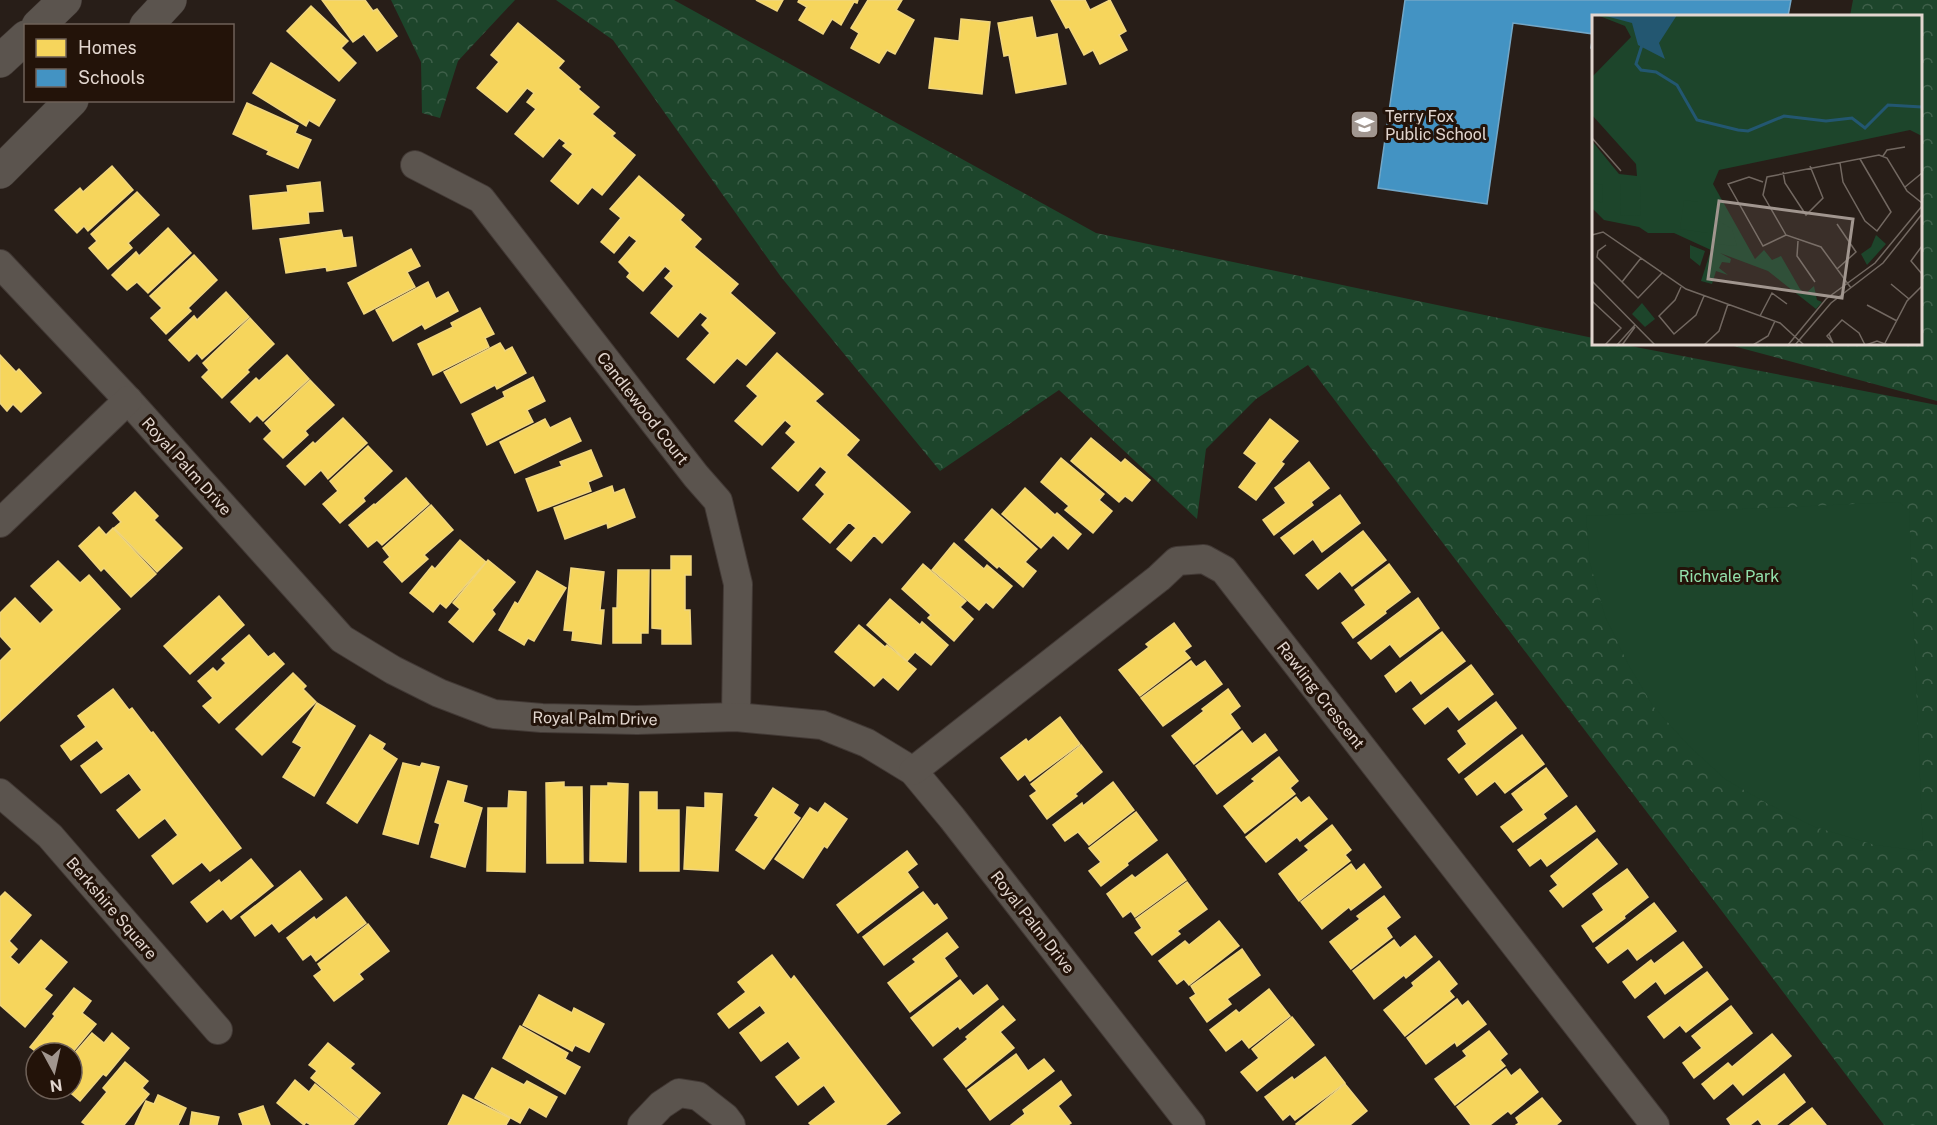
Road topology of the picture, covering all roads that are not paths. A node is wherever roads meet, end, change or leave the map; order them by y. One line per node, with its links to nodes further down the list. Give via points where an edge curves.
1 (65, 0): 3 (main road)
2 (170, 0): 4 (main road)
3 (40, 24)
4 (148, 24)
5 (24, 39): 6 (main road)
6 (0, 61)
7 (70, 102): 9 (main road)
8 (415, 165): 13 (street, Candlewood Court, via 481,200 718,501 738,584)
9 (0, 172)
10 (0, 264): 11 (street, Royal Palm Drive)
11 (128, 400): 12 (street); 13 (street, Royal Palm Drive, via 342,639 393,670 494,714 637,720)
12 (0, 523)
13 (736, 717): 14 (street, Royal Palm Drive, via 822,725 867,743)
14 (913, 771): 19 (street, Royal Palm Drive); 20 (street, Rawling Crescent, via 1177,561 1204,559 1224,570)
15 (0, 793): 16 (street, Berkshire Square, via 50,836)
16 (218, 1030)
17 (642, 1125): 18 (street, via 679,1093 698,1096)
18 (731, 1125)
19 (1191, 1125)
20 (1654, 1125)

